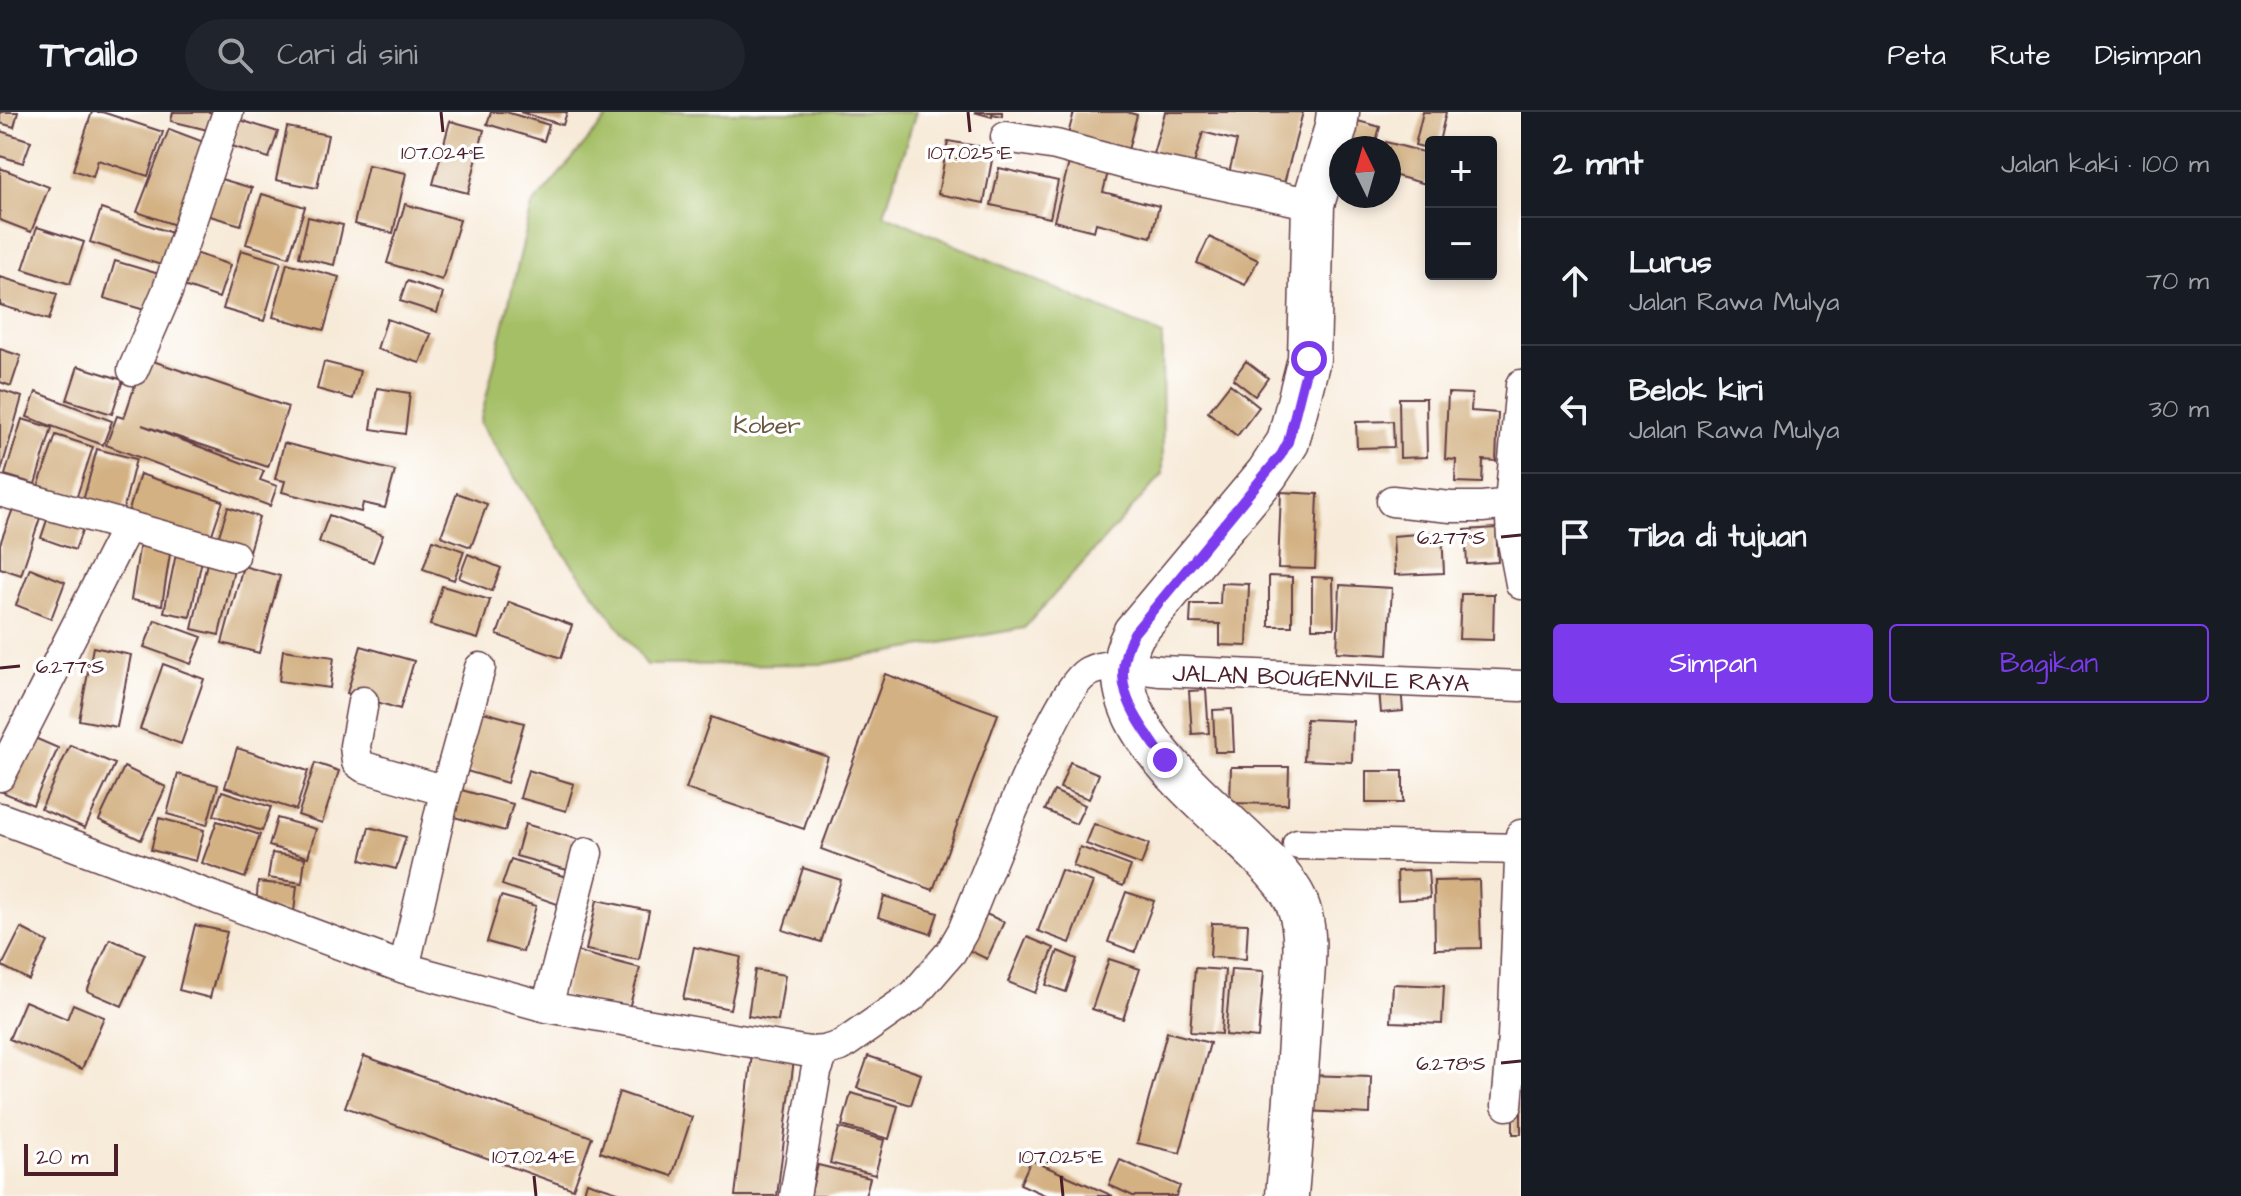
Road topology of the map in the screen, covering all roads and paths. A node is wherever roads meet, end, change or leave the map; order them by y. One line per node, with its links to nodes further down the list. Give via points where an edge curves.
1 (228, 112): 5 (street, via 167,292)
2 (1338, 112): 4 (main road)
3 (1006, 137): 4 (street)
4 (1313, 204): 13 (main road, via 1309,359 1288,442 1134,633)
5 (133, 370)
6 (1521, 385): 9 (street)
7 (0, 491): 10 (street)
8 (1392, 501): 9 (street, via 1482,507)
9 (1515, 503): 12 (street, via 1512,537)
10 (127, 527): 11 (street); 17 (street)
11 (234, 556)
12 (1521, 584)
13 (1122, 667): 15 (street, JALAN BOUGENVILE RAYA); 27 (street, JALAN BOUGENVILE RAYA, via 1084,673 1068,691 951,952 914,995 841,1046); 30 (main road, via 1132,711 1165,760 1273,869 1297,904 1304,938)
14 (480, 668): 18 (street)
15 (1521, 686)
16 (363, 702): 18 (street, via 357,762)
17 (0, 776)
18 (446, 791): 24 (street)
19 (0, 818): 24 (street)
20 (1521, 835): 22 (street)
21 (1298, 844): 22 (street)
22 (1521, 849): 26 (street)
23 (587, 853): 25 (street)
24 (404, 968): 25 (street)
25 (547, 1007): 27 (street)
26 (1517, 1037): 28 (street)
27 (824, 1051): 29 (street)
28 (1507, 1105)
29 (795, 1196)
30 (1287, 1196)

